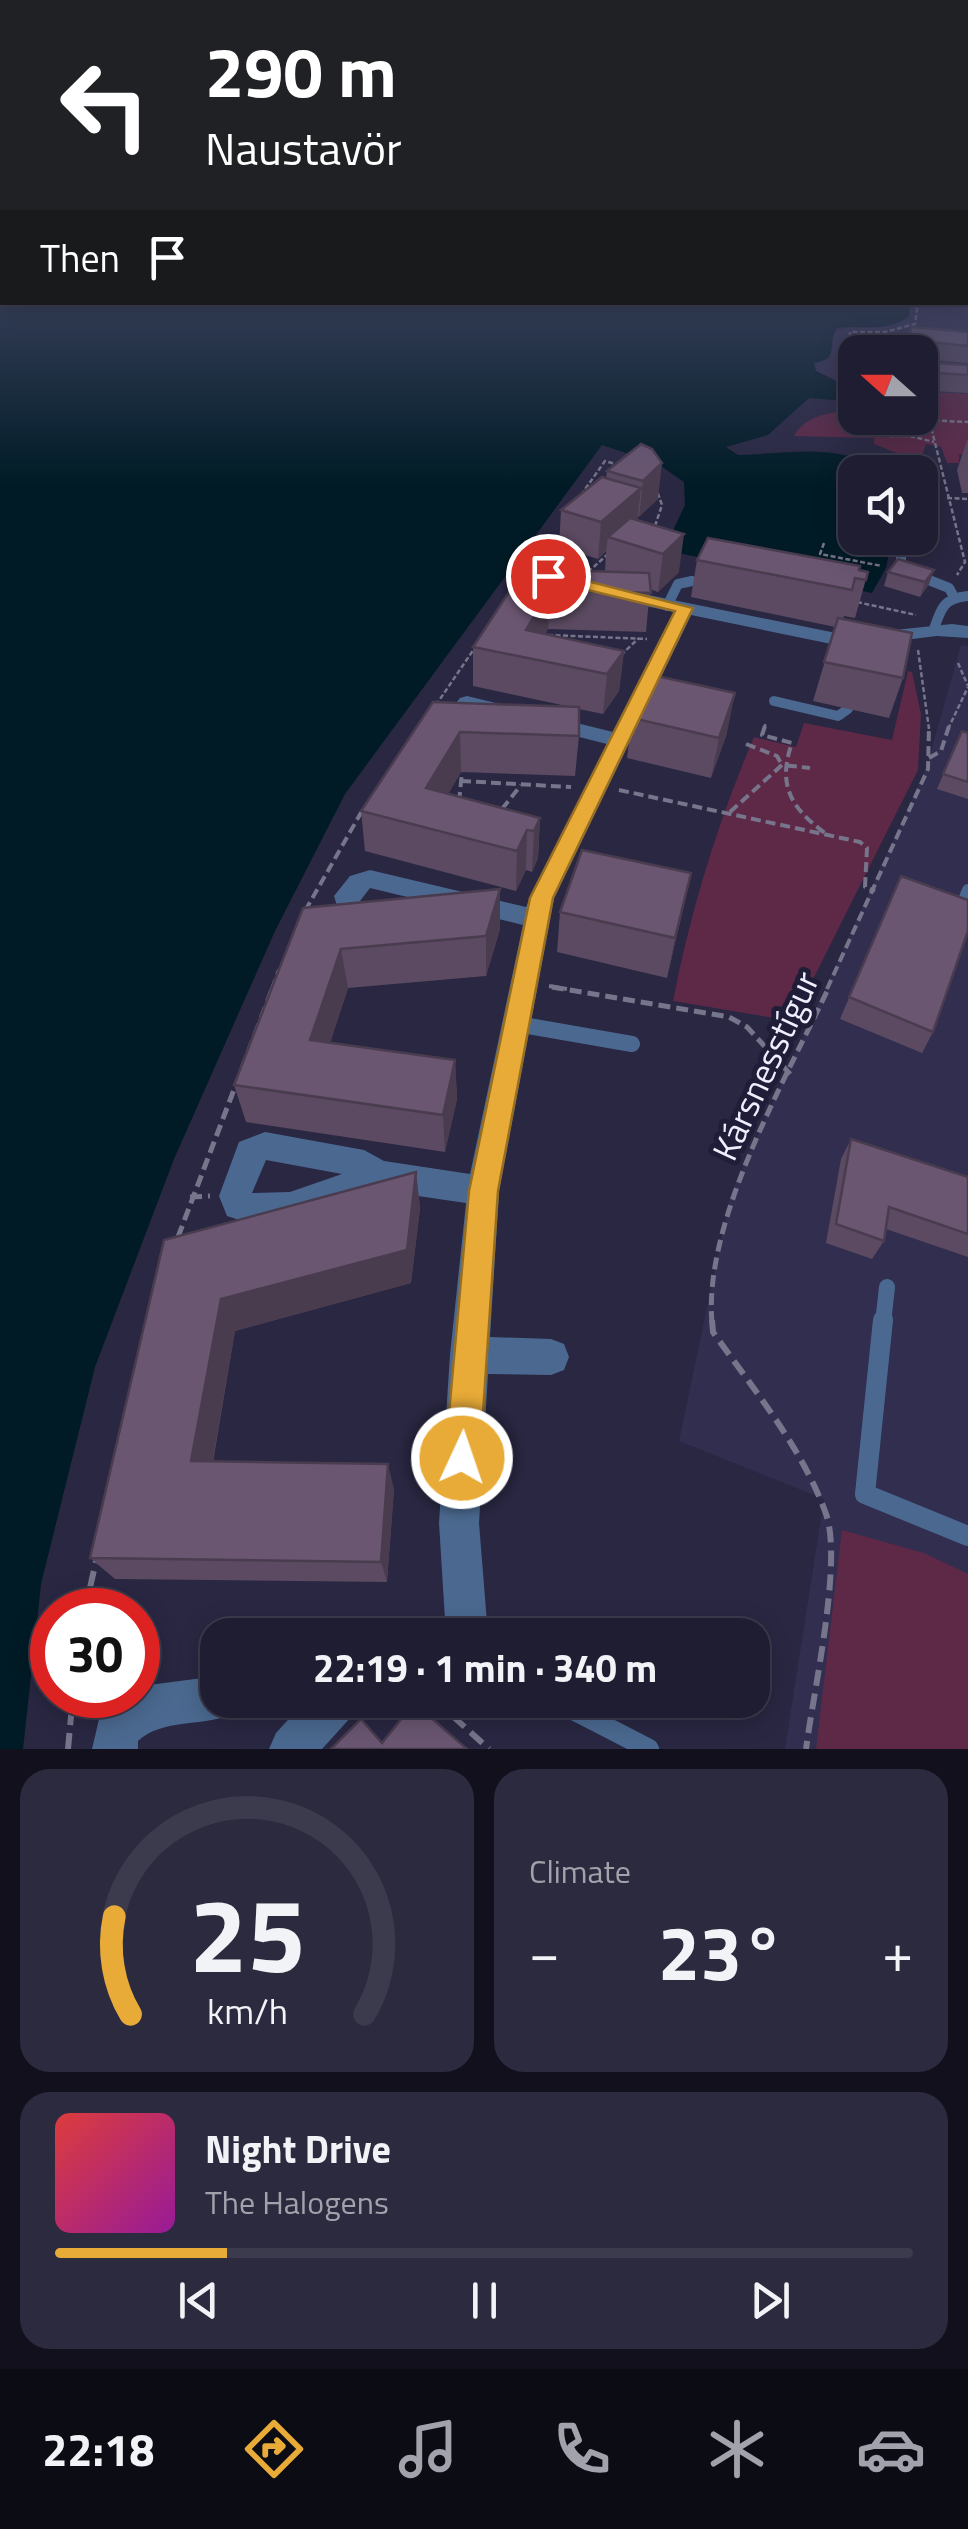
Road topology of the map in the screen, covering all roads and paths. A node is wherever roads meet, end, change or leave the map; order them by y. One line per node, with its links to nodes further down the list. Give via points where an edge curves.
1 (915, 323): 2 (path)
2 (850, 335)
3 (938, 371): 4 (street)
4 (968, 373)
5 (938, 420): 6 (path)
6 (968, 422)
7 (932, 435): 10 (path)
8 (890, 436): 9 (path)
9 (908, 436): 10 (path)
10 (934, 442): 13 (path)
11 (628, 468): 15 (path, via 605,461 576,504)
12 (652, 483): 16 (path, via 662,505)
13 (948, 498): 14 (path); 29 (path, via 965,562)
14 (968, 500)
15 (594, 509): 28 (lane, via 544,560)
16 (646, 538)
17 (824, 543): 23 (path, via 820,554)
18 (838, 545): 23 (path)
19 (612, 550): 27 (path)
20 (847, 555): 24 (path)
21 (859, 555): 25 (path)
22 (901, 555): 29 (lane, via 901,569)
23 (834, 557): 24 (path)
24 (846, 559): 25 (path)
25 (857, 561): 26 (path)
26 (886, 567)
27 (578, 582): 28 (street)
28 (542, 586)
29 (945, 586): 32 (lane); 35 (path, via 928,602)
30 (614, 595): 33 (street)
31 (968, 596): 32 (lane)
32 (954, 597): 35 (lane)
33 (681, 598): 35 (street, via 846,641); 40 (street)
34 (840, 599): 35 (path)
35 (925, 625): 36 (street); 52 (path, Kársnesstígur, via 918,670)
36 (968, 632)
37 (596, 636): 38 (path); 41 (path, via 548,634); 42 (path)
38 (618, 636): 40 (path); 40 (path, via 617,659)
39 (480, 640): 47 (path)
40 (653, 641): 50 (street)
41 (540, 648)
42 (589, 648)
43 (958, 664): 44 (path)
44 (968, 686): 52 (path, via 942,750)
45 (774, 701): 46 (lane, via 838,716)
46 (848, 709)
47 (429, 715)
48 (766, 722): 53 (path, via 762,735 792,742)
49 (562, 726): 50 (street)
50 (619, 740): 58 (street)
51 (746, 744): 53 (path, via 778,756)
52 (928, 758): 65 (path, Kársnesstígur)
53 (782, 764): 54 (path); 61 (path); 63 (path, via 792,804)
54 (810, 768)
55 (462, 772): 56 (path)
56 (462, 781): 57 (path); 62 (path)
57 (523, 784): 58 (path); 60 (path)
58 (595, 789): 61 (path); 68 (street)
59 (362, 810): 69 (path)
60 (501, 811)
61 (730, 812): 63 (path)
62 (458, 816)
63 (829, 835): 65 (path, via 866,848 865,887)
64 (968, 890): 66 (lane)
65 (875, 891): 74 (path, Kársnesstígur)
66 (968, 902)
67 (470, 906): 68 (street)
68 (537, 919): 71 (street)
69 (300, 924)
70 (285, 958): 77 (path)
71 (525, 982): 72 (street); 74 (path, via 730,1017)
72 (516, 1024): 73 (lane); 76 (street)
73 (632, 1044)
74 (791, 1076): 95 (path, Kársnesstígur, via 735,1190 709,1308 724,1354 793,1447 827,1516 831,1556)
75 (376, 1175): 76 (street)
76 (483, 1191): 79 (street)
77 (174, 1250)
78 (887, 1286): 81 (lane, via 864,1494)
79 (468, 1355): 80 (street); 84 (street, via 459,1523)
80 (550, 1357)
81 (968, 1536)
82 (98, 1552): 83 (path)
83 (90, 1588)
84 (465, 1618)
85 (200, 1700): 91 (street, via 141,1708 116,1731)
86 (71, 1718): 90 (path)
87 (320, 1718): 92 (street)
88 (455, 1718): 93 (path)
89 (589, 1718): 94 (lane)
90 (68, 1749)
91 (115, 1749)
92 (292, 1749)
93 (490, 1749)
94 (650, 1749)
95 (806, 1749)

